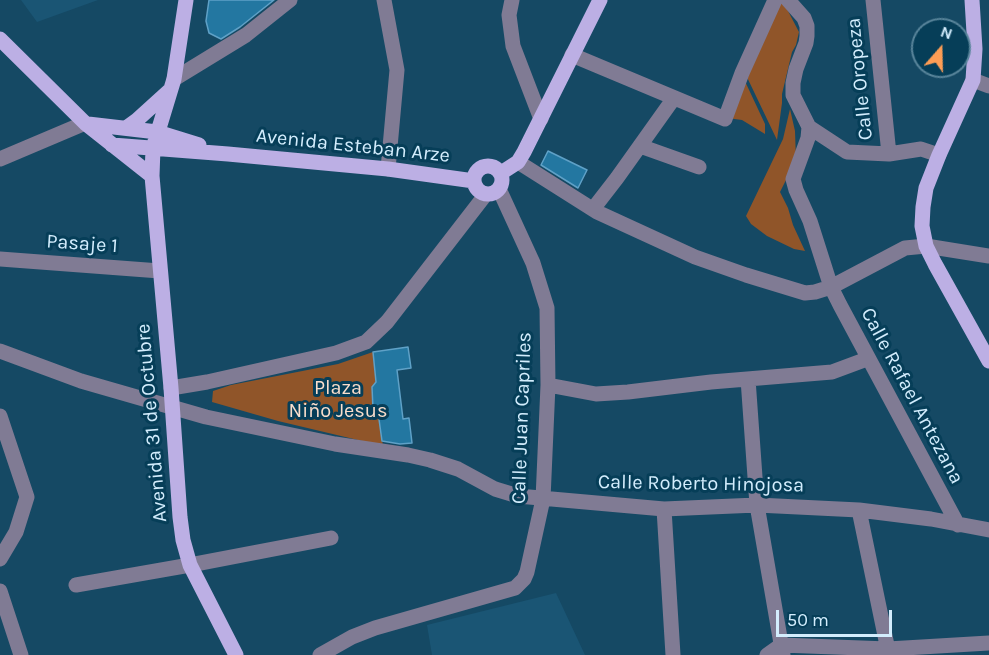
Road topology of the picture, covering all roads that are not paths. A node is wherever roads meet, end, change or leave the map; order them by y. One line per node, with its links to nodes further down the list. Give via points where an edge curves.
1 (186, 0): 13 (main road, Avenida 31 de Octubre)
2 (290, 0): 13 (street)
3 (384, 0): 30 (street, via 397,70)
4 (512, 0): 16 (street, via 509,15 513,46)
5 (600, 0): 11 (main road)
6 (775, 0): 15 (street, via 724,119)
7 (788, 0): 19 (street, via 807,26 793,95)
8 (873, 0): 25 (street, Calle Oropeza)
9 (972, 0): 12 (main road)
10 (0, 39): 17 (main road)
11 (572, 55): 15 (street); 16 (main road)
12 (973, 80): 14 (street); 26 (main road)
13 (172, 84): 18 (main road); 20 (main road, Avenida 31 de Octubre)
14 (989, 86)
15 (674, 98): 22 (street)
16 (541, 118): 28 (main road)
17 (85, 123): 18 (main road, Avenida Esteban Arze); 21 (main road); 27 (street)
18 (126, 128): 20 (main road, Avenida Esteban Arze)
19 (809, 128): 25 (street, via 847,152); 40 (street, Calle Rafael Antezana, via 793,179)
20 (157, 132): 23 (main road, Avenida 31 de Octubre); 24 (main road, Avenida Esteban Arze)
21 (112, 145): 23 (main road, Avenida Esteban Arze); 32 (main road)
22 (640, 146): 29 (street); 35 (street)
23 (153, 148): 24 (main road, Avenida Esteban Arze); 32 (main road, Avenida 31 de Octubre)
24 (228, 154): 30 (main road, Avenida Esteban Arze)
25 (889, 154): 26 (street, via 921,149)
26 (939, 155): 36 (main road, via 923,207)
27 (0, 159)
28 (518, 162): 31 (main road); 35 (street)
29 (699, 167)
30 (388, 169): 33 (main road, Avenida Esteban Arze)
31 (501, 173): 33 (main road, Avenida Esteban Arze, via 493,166 484,166 476,172); 34 (main road, via 503,181)
32 (152, 176): 39 (main road, Avenida 31 de Octubre)
33 (474, 181): 34 (main road, Avenida Esteban Arze, via 478,189)
34 (493, 192): 45 (street, Calle Juan Capriles, via 533,263 547,308); 46 (street, via 387,322 366,342 336,353)
35 (593, 209): 40 (street, via 695,257 746,276 805,293)
36 (926, 246): 37 (street); 40 (street, via 905,248); 43 (main road)
37 (989, 256)
38 (0, 259): 39 (street, Pasaje 1)
39 (160, 271): 46 (main road, Avenida 31 de Octubre)
40 (831, 287): 42 (street, Calle Rafael Antezana)
41 (0, 351): 47 (street, Calle Roberto Hinojosa, via 81,381)
42 (867, 359): 44 (street, via 832,372); 53 (street, Calle Rafael Antezana)
43 (989, 361)
44 (748, 379): 45 (street, via 596,394); 50 (street)
45 (548, 385): 49 (street, Calle Juan Capriles)
46 (171, 388): 47 (main road, Avenida 31 de Octubre)
47 (172, 406): 49 (street, Calle Roberto Hinojosa, via 285,434 429,460 458,469 508,494); 57 (main road, Avenida 31 de Octubre, via 180,517)
48 (0, 416): 56 (street, via 27,497 16,532)
49 (543, 499): 51 (street, Calle Roberto Hinojosa); 65 (street, Calle Juan Capriles, via 527,572 515,588 375,628)
50 (757, 506): 51 (street, Calle Roberto Hinojosa); 52 (street, Calle Roberto Hinojosa); 61 (street)
51 (664, 509): 66 (street)
52 (859, 510): 53 (street, Calle Roberto Hinojosa); 62 (street)
53 (958, 525): 54 (street, Calle Roberto Hinojosa)
54 (989, 530)
55 (332, 538): 57 (street)
56 (0, 559)
57 (190, 565): 58 (street); 64 (main road, Avenida 31 de Octubre)
58 (76, 585)
59 (0, 591): 63 (street)
60 (989, 643): 62 (street)
61 (782, 650): 62 (street); 67 (street)
62 (889, 652)
63 (21, 655)
64 (236, 655)
65 (320, 655)
66 (673, 655)
67 (767, 655)

